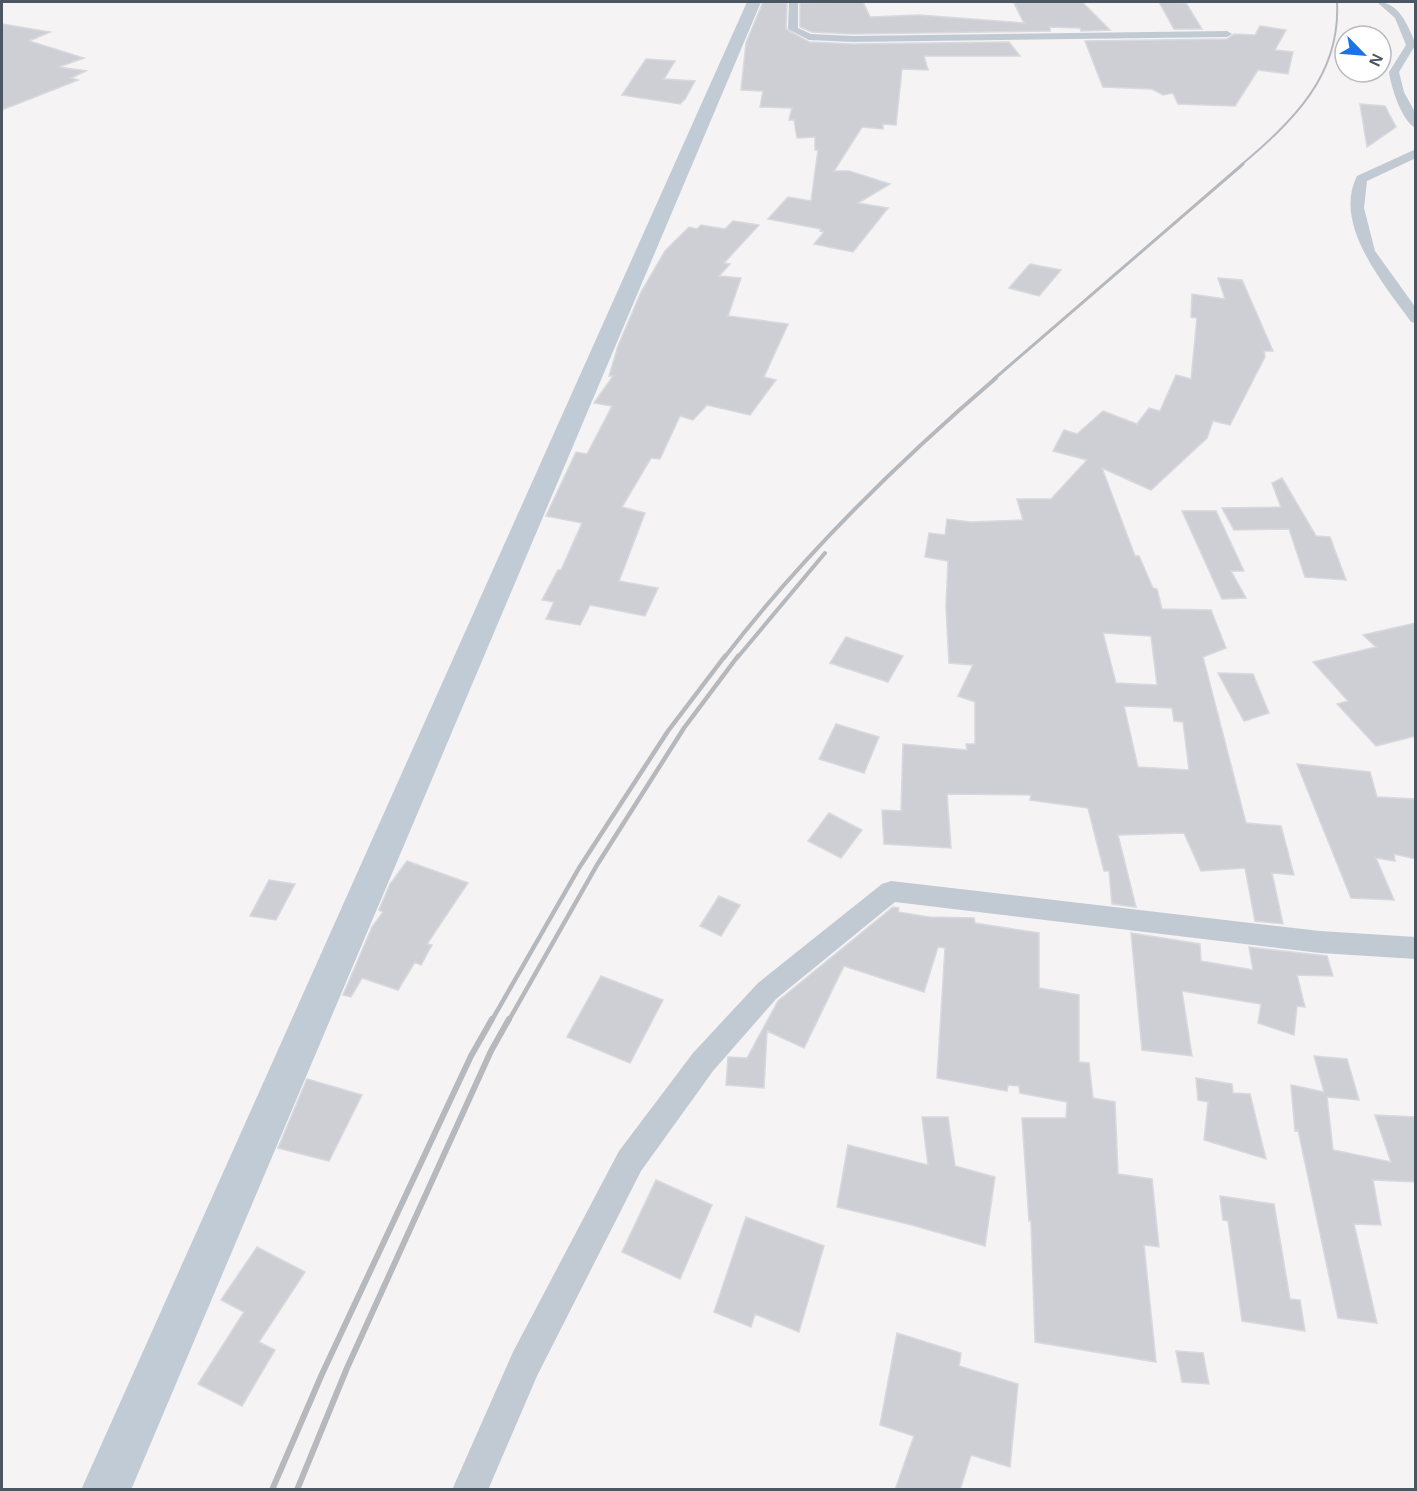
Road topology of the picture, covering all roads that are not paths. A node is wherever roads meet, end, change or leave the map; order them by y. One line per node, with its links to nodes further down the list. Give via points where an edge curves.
1 (754, 2): 9 (main road)
2 (793, 2): 4 (street, via 793,28 809,37)
3 (1382, 2): 5 (street, via 1399,17 1411,45 1394,72 1398,92)
4 (1227, 34)
5 (1416, 124)
6 (1416, 153): 7 (street, via 1361,178 1357,208 1368,251)
7 (1416, 319)
8 (1416, 948): 10 (street, via 1320,942 891,891 767,991 703,1062 630,1161 525,1364)
9 (106, 1490)
10 (470, 1490)

